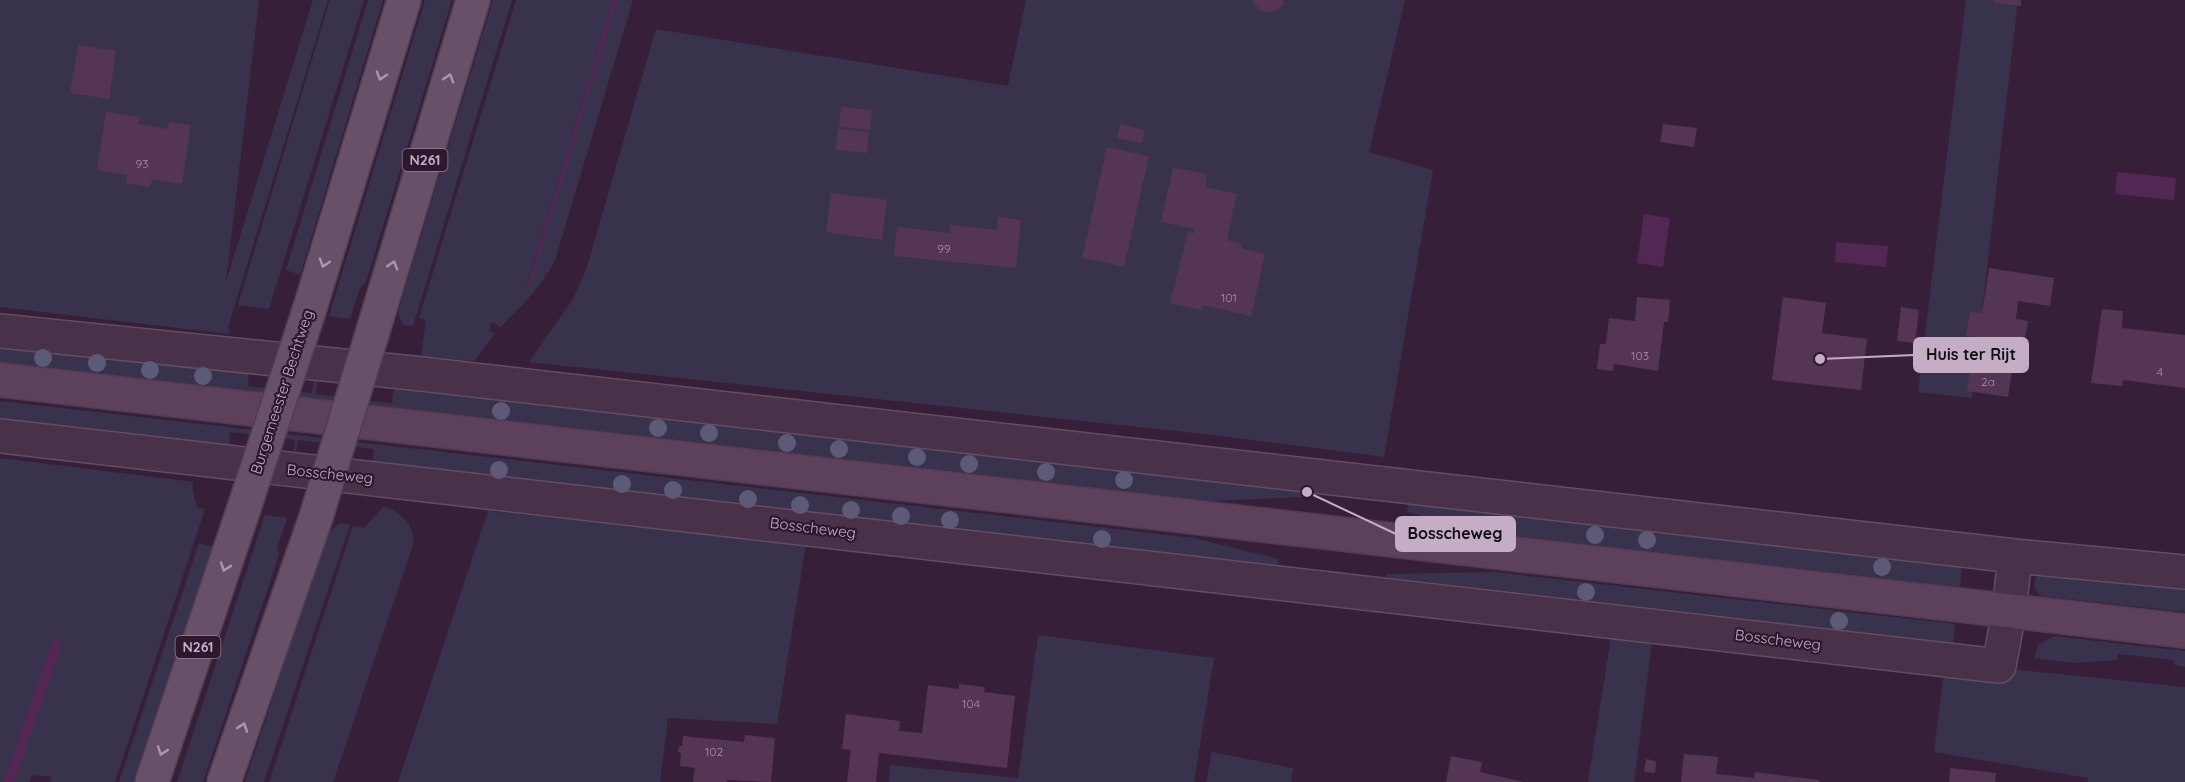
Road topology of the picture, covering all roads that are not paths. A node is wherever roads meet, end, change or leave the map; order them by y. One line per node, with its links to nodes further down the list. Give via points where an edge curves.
1 (404, 0): 10 (main road, Burgemeester Bechtweg / N261, one-way to 10, bridge, via 309,311)
2 (473, 0): 11 (main road, N261, one-way to 2, bridge, via 316,517)
3 (0, 331): 6 (street, via 447,377)
4 (0, 380): 8 (main road)
5 (0, 436): 8 (street, Bosscheweg, via 1999,666)
6 (2015, 556): 7 (street); 8 (street, Bosscheweg)
7 (2185, 572)
8 (2009, 612): 9 (main road)
9 (2185, 631)
10 (152, 782)
11 (224, 782)

